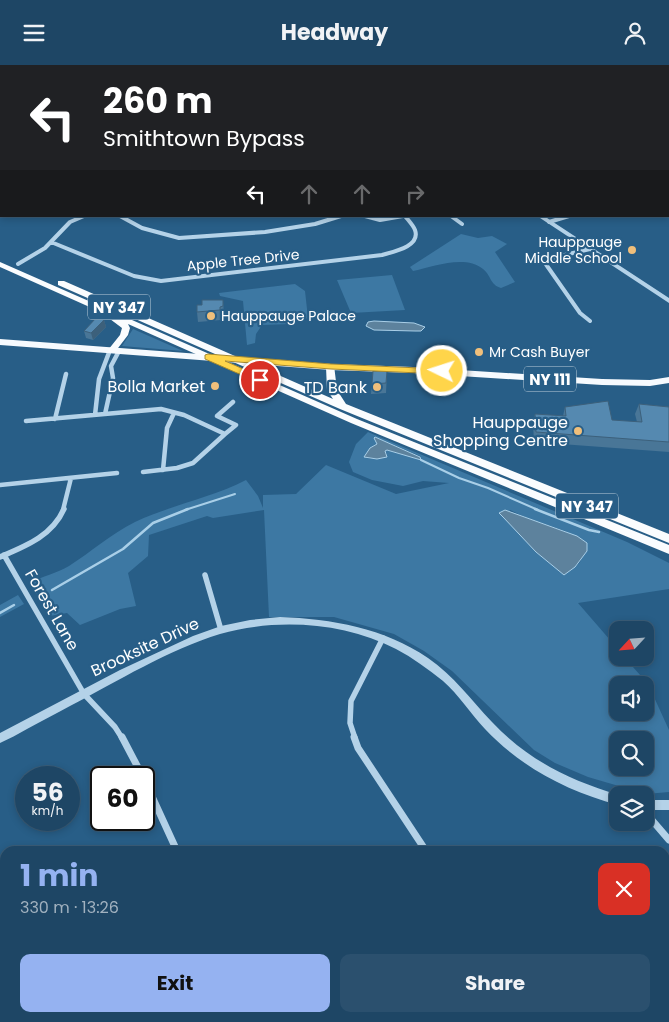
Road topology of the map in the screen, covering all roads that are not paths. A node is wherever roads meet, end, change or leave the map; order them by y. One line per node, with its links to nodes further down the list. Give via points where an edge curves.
1 (82, 217): 12 (street, via 64,227)
2 (122, 217): 3 (street, via 142,228 179,238 265,232)
3 (338, 217)
4 (369, 217): 5 (street)
5 (396, 217)
6 (405, 217): 12 (street, Apple Tree Drive, via 415,230 415,236 411,243 394,252 161,281 134,277)
7 (452, 217): 11 (street)
8 (542, 217): 10 (street)
9 (566, 217): 10 (street)
10 (549, 222): 13 (street)
11 (462, 224)
12 (51, 242): 16 (street)
13 (590, 249): 17 (street); 20 (street, via 552,258 545,263 580,313)
14 (0, 256): 16 (highway, NY 347)
15 (0, 264): 19 (highway, NY 347)
16 (18, 264): 24 (highway, NY 347)
17 (657, 293): 18 (street)
18 (669, 300)
19 (92, 305): 22 (highway, via 126,328); 23 (highway, NY 347)
20 (590, 321)
21 (0, 342): 22 (main road, NY 111)
22 (114, 350): 23 (main road, NY 111); 28 (street); 29 (street)
23 (208, 357): 24 (main road, NY 111); 44 (highway, NY 347, via 354,421)
24 (237, 359): 25 (main road, NY 111); 31 (highway, NY 347)
25 (331, 367): 27 (main road, NY 111, via 413,369 602,382); 31 (highway, via 332,390)
26 (66, 374): 35 (street)
27 (669, 380)
28 (99, 385): 29 (street); 34 (street)
29 (111, 385): 33 (street)
30 (233, 401): 37 (street, via 217,416 236,425)
31 (343, 407): 43 (highway, NY 347)
32 (174, 413): 33 (street, via 161,409); 37 (street); 38 (street, via 167,428)
33 (105, 414): 34 (street)
34 (95, 415): 35 (street)
35 (55, 419): 36 (street)
36 (26, 421)
37 (226, 434): 38 (street, via 192,463)
38 (163, 469): 39 (street)
39 (143, 472)
40 (117, 473): 41 (street)
41 (71, 478): 42 (street); 45 (street, via 65,511 56,525 37,541)
42 (0, 485)
43 (669, 539)
44 (669, 550)
45 (2, 556): 49 (street, Forest Lane)
46 (205, 575): 47 (street)
47 (221, 630): 48 (street, Brooksite Drive, via 294,620 347,627); 49 (street, Brooksite Drive, via 184,643)
48 (383, 638): 52 (street, Brooksite Drive, via 446,678 489,725 536,767 567,783); 59 (street, via 352,701 350,723 358,748)
49 (84, 694): 50 (street, Brooksite Drive); 51 (street, Forest Lane, via 115,727)
50 (0, 738)
51 (137, 766)
52 (609, 797)
53 (155, 804): 58 (street, Forest Lane)
54 (654, 805): 55 (street)
55 (669, 805)
56 (654, 822): 57 (street)
57 (669, 840)
58 (175, 846)
59 (423, 846)

